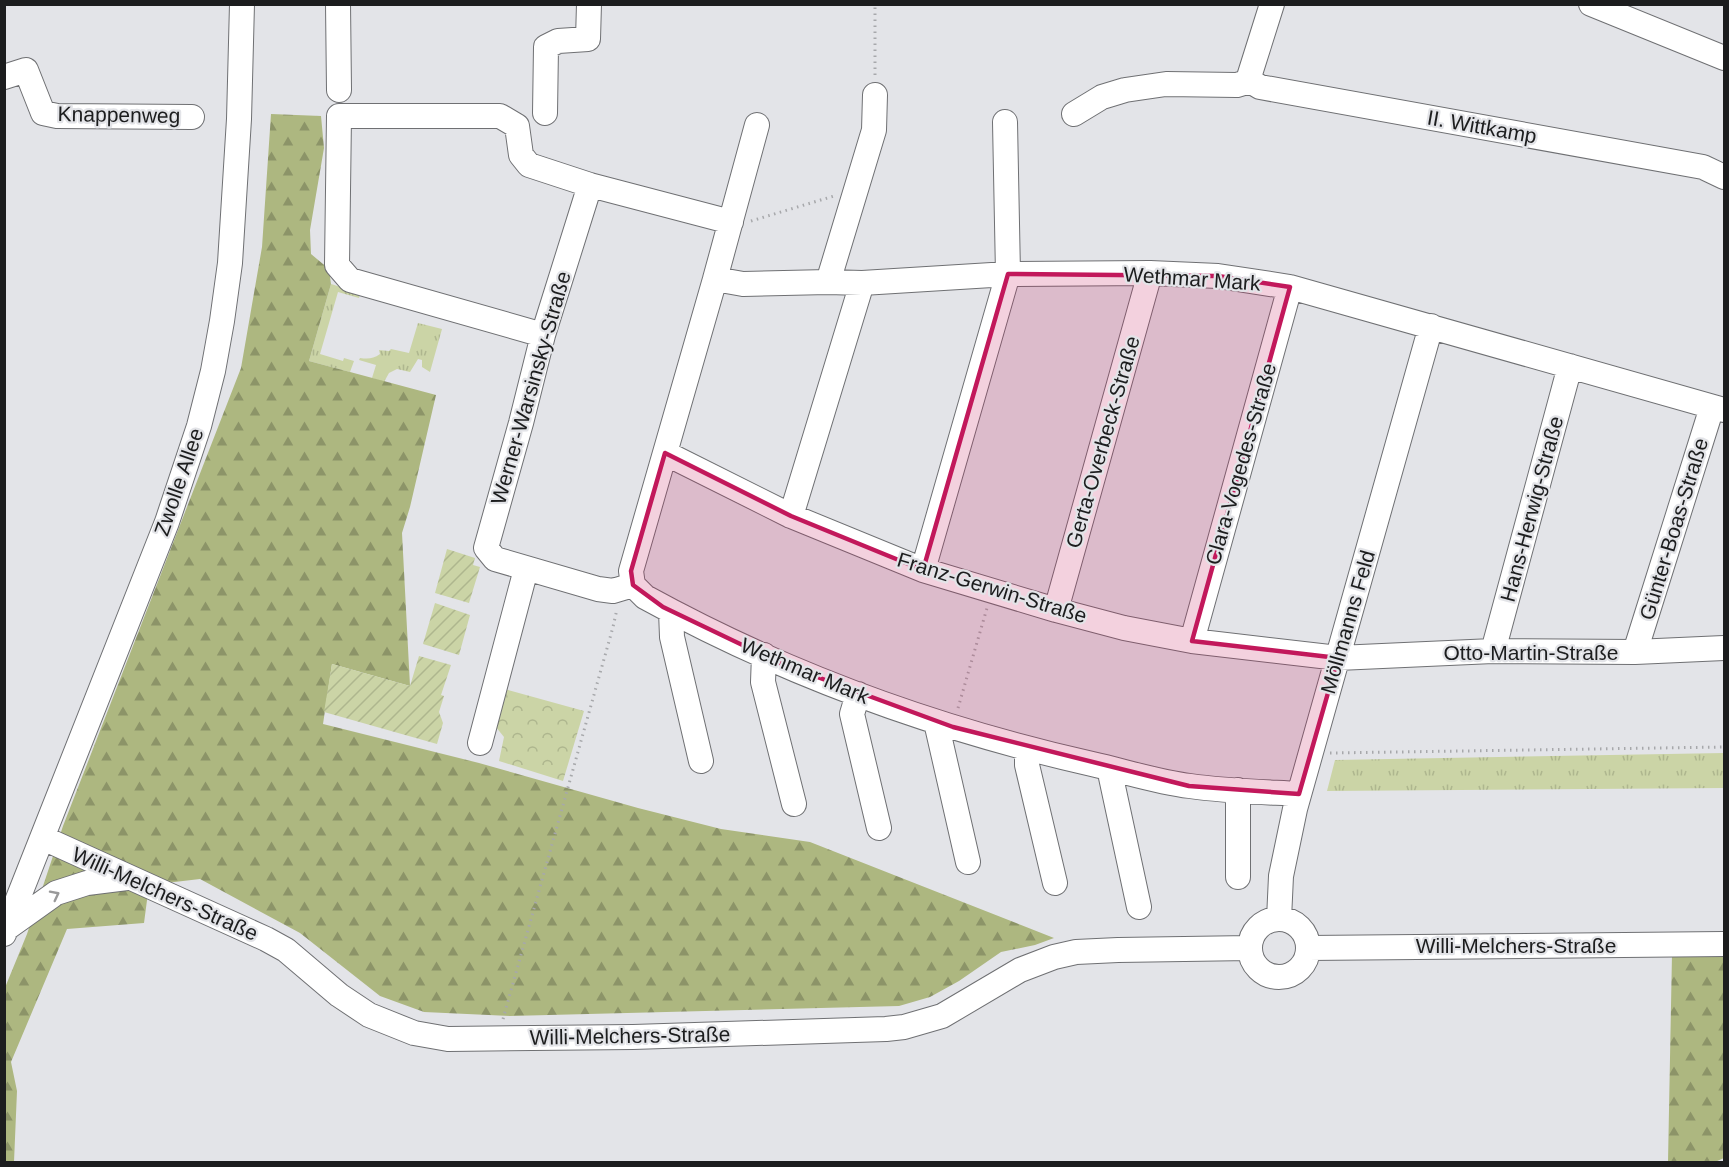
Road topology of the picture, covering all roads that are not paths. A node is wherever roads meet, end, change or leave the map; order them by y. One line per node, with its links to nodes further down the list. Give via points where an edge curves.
1 (242, 4): 52 (street, Zwolle Allee, via 230,262 213,371 167,522)
2 (338, 4): 9 (street)
3 (589, 4): 11 (street, via 588,39 546,46)
4 (1272, 4): 8 (street)
5 (1591, 4): 6 (street)
6 (1725, 58)
7 (4, 76): 13 (street, Knappenweg, via 26,70 43,113)
8 (1250, 76): 12 (street, via 1237,85 1166,84 1125,90 1102,97); 16 (street, II. Wittkamp, via 1260,87 1703,167)
9 (339, 90)
10 (874, 95): 22 (street, via 874,130)
11 (545, 113)
12 (1074, 114)
13 (192, 117)
14 (1005, 122): 20 (street)
15 (757, 124): 18 (street)
16 (1725, 177)
17 (590, 185): 18 (street); 26 (street, Werner-Warsinsky-Straße); 26 (street, via 529,165 521,155 517,126 500,116 339,116 338,265 350,280)
18 (731, 222): 21 (street)
19 (1150, 273): 20 (street, Wethmar Mark); 24 (street, Wethmar Mark, via 1218,276); 34 (street, Gerta-Overbeck-Straße)
20 (1008, 274): 23 (street, Wethmar Mark); 32 (street)
21 (715, 279): 22 (street, Wethmar Mark, via 742,285); 29 (street)
22 (828, 282): 23 (street, Wethmar Mark)
23 (862, 283): 30 (street)
24 (1290, 287): 25 (street, Wethmar Mark); 36 (street, Clara-Vogedes-Straße)
25 (1431, 326): 27 (street, Wethmar Mark); 41 (street, Möllmanns Feld)
26 (543, 335): 31 (street, Werner-Warsinsky-Straße, via 486,548 495,559)
27 (1570, 366): 28 (street, Wethmar Mark); 38 (street, Hans-Herwig-Straße)
28 (1718, 408): 39 (street, Günter-Boas-Straße)
29 (665, 453): 30 (street, Franz-Gerwin-Straße); 33 (street)
30 (791, 516): 32 (street, Franz-Gerwin-Straße)
31 (526, 569): 33 (street, Werner-Warsinsky-Straße, via 598,589); 44 (street)
32 (923, 570): 34 (street, Franz-Gerwin-Straße)
33 (627, 588): 35 (street, Wethmar Mark)
34 (1056, 610): 36 (street, Franz-Gerwin-Straße)
35 (671, 611): 40 (street, Wethmar Mark); 46 (street, via 672,637)
36 (1192, 641): 41 (street, Franz-Gerwin-Straße)
37 (1725, 648): 39 (street, Otto-Martin-Straße)
38 (1494, 651): 39 (street, Otto-Martin-Straße); 41 (street, Otto-Martin-Straße)
39 (1635, 652)
40 (764, 655): 42 (street, Wethmar Mark); 50 (street, via 763,682)
41 (1338, 658): 49 (street, Möllmanns Feld)
42 (858, 694): 43 (street, Wethmar Mark); 51 (street, via 852,714)
43 (944, 724): 45 (street, Wethmar Mark); 53 (street)
44 (480, 743)
45 (1027, 749): 47 (street, Wethmar Mark); 56 (street, via 1027,765)
46 (701, 761)
47 (1109, 768): 48 (street, Wethmar Mark, via 1189,786); 57 (street)
48 (1238, 790): 49 (street, Wethmar Mark); 54 (street)
49 (1299, 794): 58 (street, Möllmanns Feld, via 1286,843)
50 (794, 804)
51 (879, 828)
52 (43, 838): 55 (street, Willi-Melchers-Straße); 59 (street, Zwolle Allee)
53 (968, 862)
54 (1238, 877)
55 (127, 878): 59 (street, one-way to 55, via 56,893 87,883); 61 (street, Willi-Melchers-Straße, via 266,939 354,1005 390,1025 448,1039 904,1027 942,1016 1020,970 1054,957 1118,950)
56 (1055, 883)
57 (1139, 907)
58 (1279, 920): 61 (street, via 1262,925); 62 (street, via 1296,925)
59 (6, 931)
60 (1725, 944): 62 (street, Willi-Melchers-Straße)
61 (1250, 948): 62 (street, via 1262,972 1280,977 1303,965)
62 (1308, 948)

